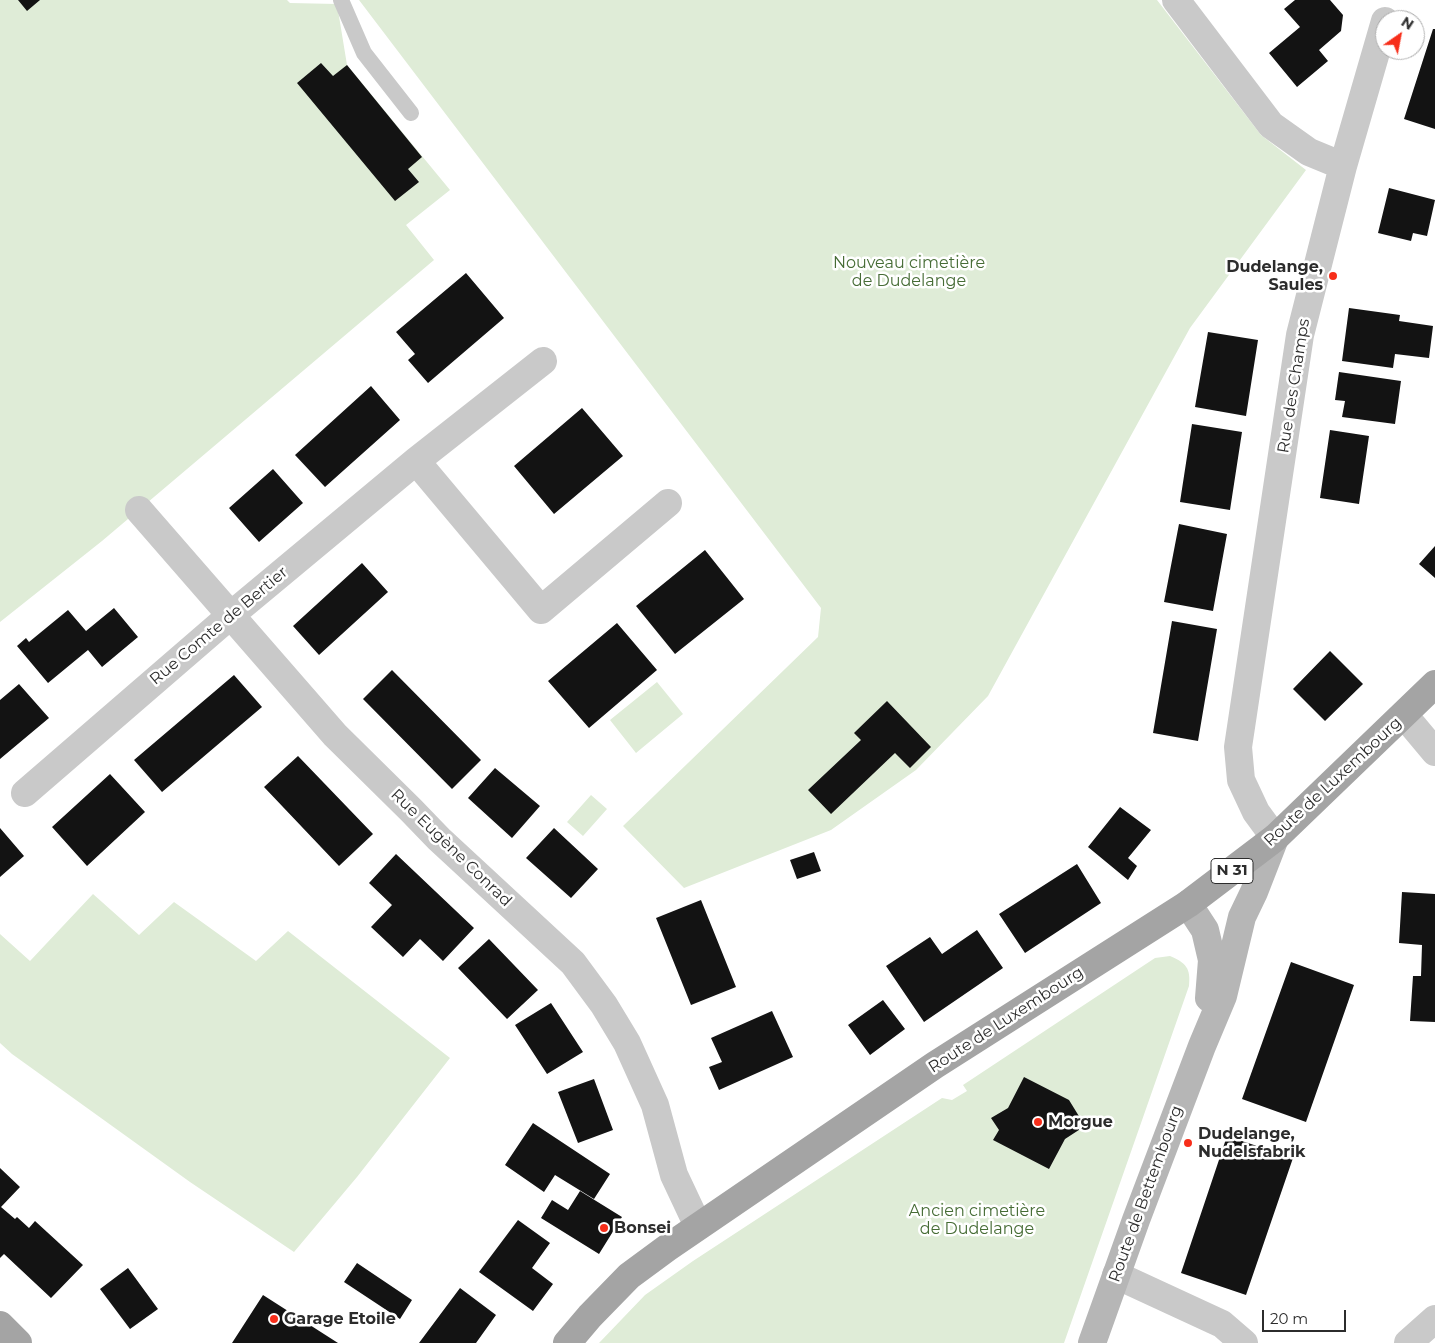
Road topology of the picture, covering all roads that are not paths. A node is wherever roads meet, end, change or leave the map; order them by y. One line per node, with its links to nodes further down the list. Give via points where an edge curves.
1 (341, 0): 4 (lane, via 364,53)
2 (1176, 0): 5 (street, via 1271,125 1310,152)
3 (1375, 55): 5 (street, Rue des Champs)
4 (412, 113)
5 (1343, 166): 15 (street, Rue des Champs, via 1300,334 1238,747 1241,780 1256,812)
6 (543, 361): 7 (street, Rue Comte de Bertier)
7 (416, 461): 8 (street, via 541,610); 10 (street, Rue Comte de Bertier)
8 (668, 503)
9 (139, 510): 10 (street, Rue Eugène Conrad)
10 (230, 615): 14 (street, Rue Comte de Bertier); 18 (street, Rue Eugène Conrad, via 335,735 439,840 573,963 627,1043 655,1105 674,1175)
11 (1435, 684): 12 (main road, Route de Luxembourg / N 31)
12 (1404, 715): 13 (street); 15 (main road, Route de Luxembourg / N 31)
13 (1435, 752)
14 (25, 793)
15 (1275, 838): 16 (main road, Route de Luxembourg / N 31); 17 (main road, Route de Bettembourg, via 1242,917 1223,996)
16 (1188, 904): 17 (main road, Route de Bettembourg, via 1206,930 1212,960); 18 (main road, Route de Luxembourg, via 936,1065)
17 (1202, 1046): 19 (main road, Route de Bettembourg)
18 (698, 1226): 23 (main road, Route de Luxembourg, via 629,1276)
19 (1116, 1275): 24 (main road, Route de Bettembourg); 25 (street, via 1222,1324)
20 (1435, 1319): 26 (street)
21 (0, 1325): 22 (main road)
22 (18, 1343)
23 (568, 1343)
24 (1092, 1343)
25 (1244, 1343)
26 (1408, 1343)

